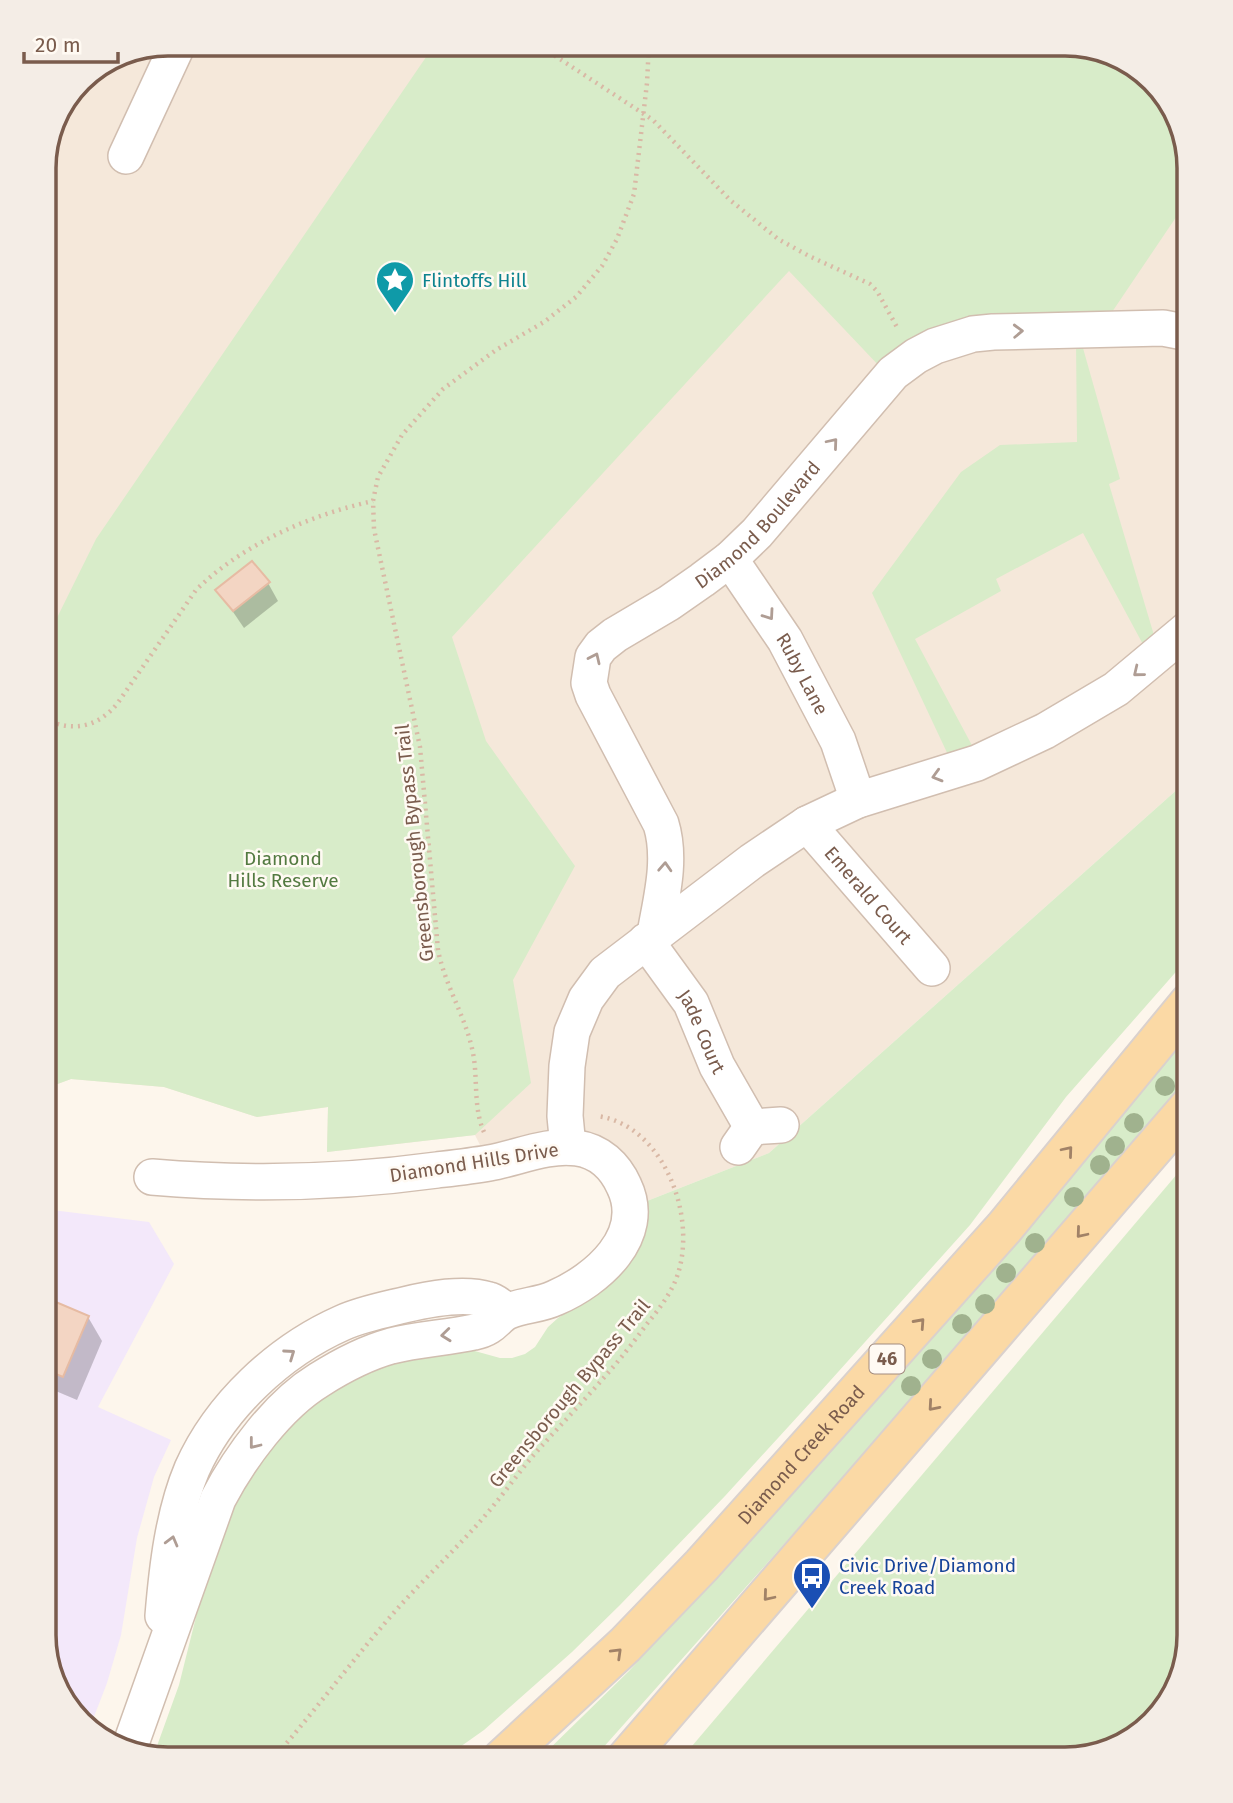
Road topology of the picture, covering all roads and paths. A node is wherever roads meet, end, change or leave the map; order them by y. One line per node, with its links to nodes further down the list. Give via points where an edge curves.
1 (173, 56): 5 (street)
2 (555, 56): 4 (path)
3 (648, 56): 4 (path, Greensborough Bypass Trail)
4 (643, 114): 7 (path, via 766,230 874,287); 8 (path, Greensborough Bypass Trail, via 634,194 602,266 560,310 464,372 428,404 387,458 377,477)
5 (127, 156)
6 (1177, 330): 7 (street, Diamond Boulevard, one-way to 6, via 954,339 983,333)
7 (916, 356): 9 (street, Diamond Boulevard, one-way to 7, via 757,534 880,387)
8 (373, 501): 11 (path, via 312,519 212,575 196,590 102,720 76,727); 20 (path, Greensborough Bypass Trail, via 377,551 420,747 440,958 472,1052 479,1121)
9 (730, 559): 12 (street, Ruby Lane, one-way to 12, via 785,639 838,741); 14 (street, Diamond Boulevard, one-way to 9, via 665,869 664,836 593,695 589,670 601,646)
10 (1177, 638): 12 (street, one-way to 12, via 1116,689 1045,732 965,767)
11 (56, 723)
12 (858, 800): 13 (street)
13 (807, 824): 14 (street); 15 (street, Emerald Court)
14 (651, 937): 18 (street, via 606,973 578,1016 568,1051); 19 (street, Jade Court)
15 (939, 973)
16 (1177, 1018): 24 (main road, Diamond Creek Road / 46, one-way to 16, via 625,1645 702,1565 1004,1228)
17 (1177, 1121): 25 (main road, one-way to 25)
18 (567, 1131): 21 (street, Diamond Hills Drive, via 489,1163 436,1171 313,1182); 22 (street, Diamond Hills Drive, via 617,1173 630,1208 622,1245 606,1264 570,1291 506,1311 493,1326 476,1332 389,1347 352,1361 317,1381 285,1408 255,1442 218,1499); 23 (path, Greensborough Bypass Trail, via 582,1114 616,1120 642,1136 656,1154 667,1172 682,1224 683,1255 674,1285 612,1368 391,1616)
19 (757, 1133)
20 (488, 1135)
21 (152, 1177)
22 (132, 1741)
23 (283, 1747)
24 (515, 1747)
25 (636, 1747)

